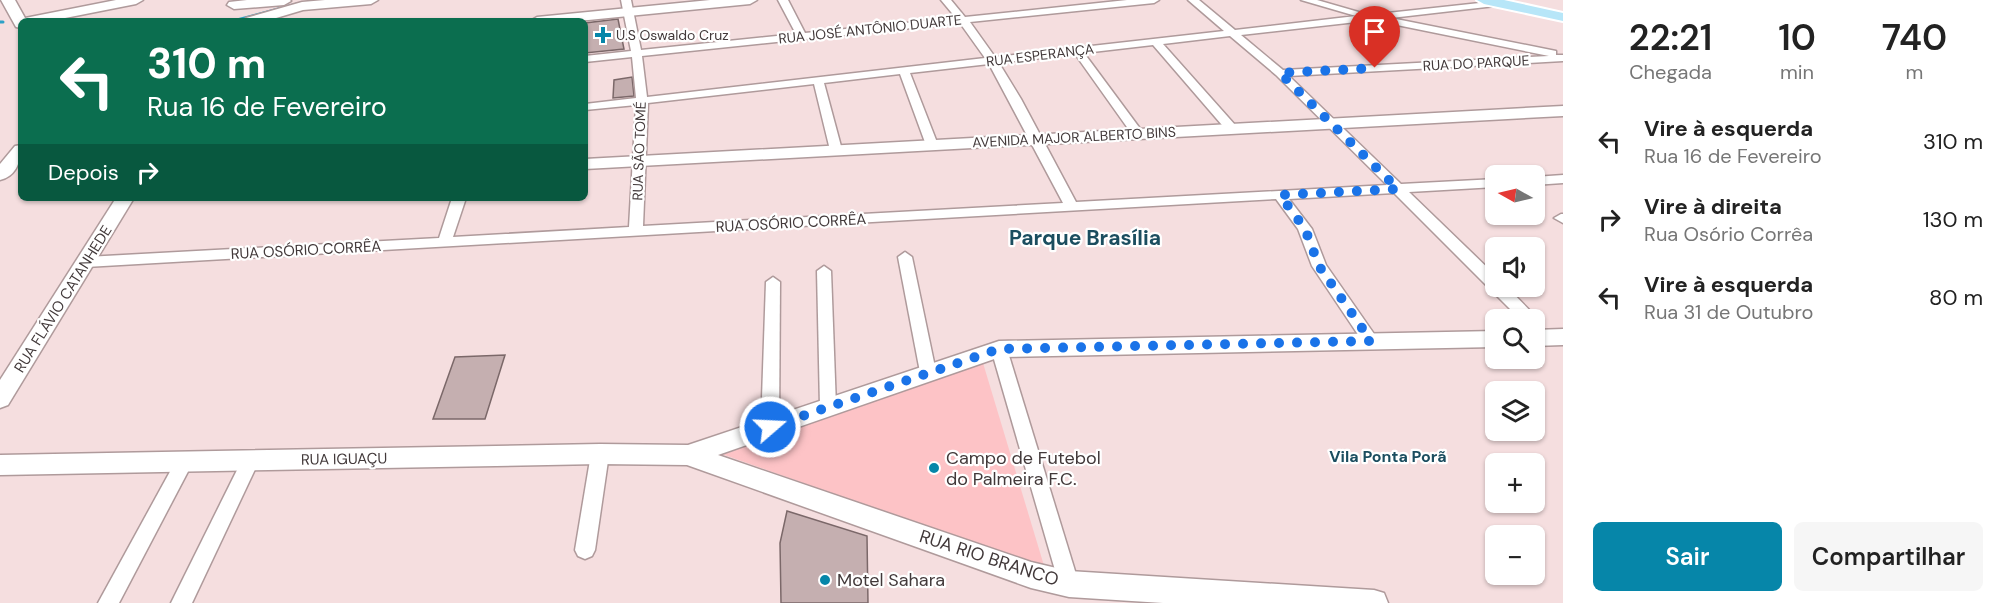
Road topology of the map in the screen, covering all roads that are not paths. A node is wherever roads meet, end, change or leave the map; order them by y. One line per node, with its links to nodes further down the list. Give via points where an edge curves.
1 (8, 0): 18 (street)
2 (136, 0): 19 (street)
3 (303, 0): 13 (street)
4 (371, 0): 21 (street, via 302,6)
5 (750, 0): 14 (street)
6 (783, 0): 25 (street)
7 (946, 0): 23 (street)
8 (1154, 0): 23 (street, RUA JOSÉ ANTÔNIO DUARTE)
9 (1193, 0): 24 (street)
10 (1306, 0): 16 (street)
11 (1521, 0): 15 (main road)
12 (1489, 1): 16 (street, RUA ESPERANÇA); 17 (main road)
13 (234, 3): 20 (street)
14 (627, 6): 22 (street); 28 (street, RUA SÃO TOMÉ)
15 (1563, 8)
16 (1375, 17): 24 (street, RUA ESPERANÇA); 29 (street)
17 (1563, 17)
18 (18, 18)
19 (44, 18)
20 (229, 18)
21 (261, 18)
22 (555, 18)
23 (964, 19): 25 (street, RUA JOSÉ ANTÔNIO DUARTE); 31 (street)
24 (1236, 34): 26 (street, RUA ESPERANÇA); 33 (street)
25 (802, 36): 28 (street, RUA JOSÉ ANTÔNIO DUARTE)
26 (1156, 42): 27 (street, RUA ESPERANÇA); 39 (street)
27 (1077, 50): 31 (street, RUA ESPERANÇA); 40 (street)
28 (637, 54): 30 (street, RUA JOSÉ ANTÔNIO DUARTE); 35 (street, RUA SÃO TOMÉ)
29 (1563, 57): 33 (street, RUA DO PARQUE)
30 (588, 59)
31 (994, 60): 32 (street, RUA ESPERANÇA); 41 (street)
32 (903, 69): 34 (street, RUA ESPERANÇA); 42 (street)
33 (1280, 73): 38 (street)
34 (818, 79): 35 (street, RUA ESPERANÇA); 43 (street)
35 (642, 100): 36 (street, RUA ESPERANÇA); 45 (street, RUA SÃO TOMÉ)
36 (588, 107)
37 (1563, 111): 38 (street, AVENIDA MAJOR ALBERTO BINS)
38 (1332, 123): 39 (street, AVENIDA MAJOR ALBERTO BINS); 51 (street)
39 (1232, 129): 40 (street, AVENIDA MAJOR ALBERTO BINS)
40 (1138, 134): 41 (street, AVENIDA MAJOR ALBERTO BINS)
41 (1036, 139): 42 (street, AVENIDA MAJOR ALBERTO BINS); 55 (street)
42 (932, 145): 43 (street, AVENIDA MAJOR ALBERTO BINS)
43 (836, 150): 45 (street, AVENIDA MAJOR ALBERTO BINS)
44 (18, 154): 47 (street)
45 (638, 161): 46 (street, AVENIDA MAJOR ALBERTO BINS); 56 (street, RUA SÃO TOMÉ)
46 (588, 164)
47 (0, 176)
48 (1563, 179): 49 (street)
49 (1545, 180)
50 (1485, 184): 51 (street, RUA OSÓRIO CORRÊA)
51 (1398, 189): 52 (street, RUA OSÓRIO CORRÊA); 61 (street)
52 (1280, 195): 55 (street, RUA OSÓRIO CORRÊA); 66 (street, via 1305,229 1319,266)
53 (123, 201): 59 (street, RUA FLÁVIO CATANHEDE)
54 (458, 201): 57 (street)
55 (1072, 207): 56 (street, RUA OSÓRIO CORRÊA)
56 (636, 231): 57 (street, RUA OSÓRIO CORRÊA)
57 (445, 242): 59 (street, RUA OSÓRIO CORRÊA)
58 (905, 257): 68 (street)
59 (86, 262): 69 (street, RUA FLÁVIO CATANHEDE)
60 (824, 271): 70 (street)
61 (1485, 275)
62 (773, 282): 71 (street)
63 (1507, 297): 64 (street)
64 (1520, 309)
65 (1485, 339): 66 (street)
66 (1371, 341): 67 (street)
67 (999, 349): 68 (street); 78 (street)
68 (928, 372): 70 (street)
69 (0, 399)
70 (828, 407): 71 (street)
71 (770, 427): 73 (street)
72 (600, 454): 73 (street, RUA IGUAÇU); 74 (street, RUA IGUAÇU); 77 (street)
73 (688, 455): 78 (street, RUA RIO BRANCO, via 1031,575)
74 (250, 460): 75 (street, RUA IGUAÇU); 81 (street)
75 (184, 462): 76 (street, RUA IGUAÇU); 80 (street)
76 (0, 465)
77 (585, 550)
78 (1070, 584): 79 (street, RUA RIO BRANCO)
79 (1187, 597): 82 (street, RUA RIO BRANCO)
80 (108, 603)
81 (181, 603)
82 (1374, 603)

